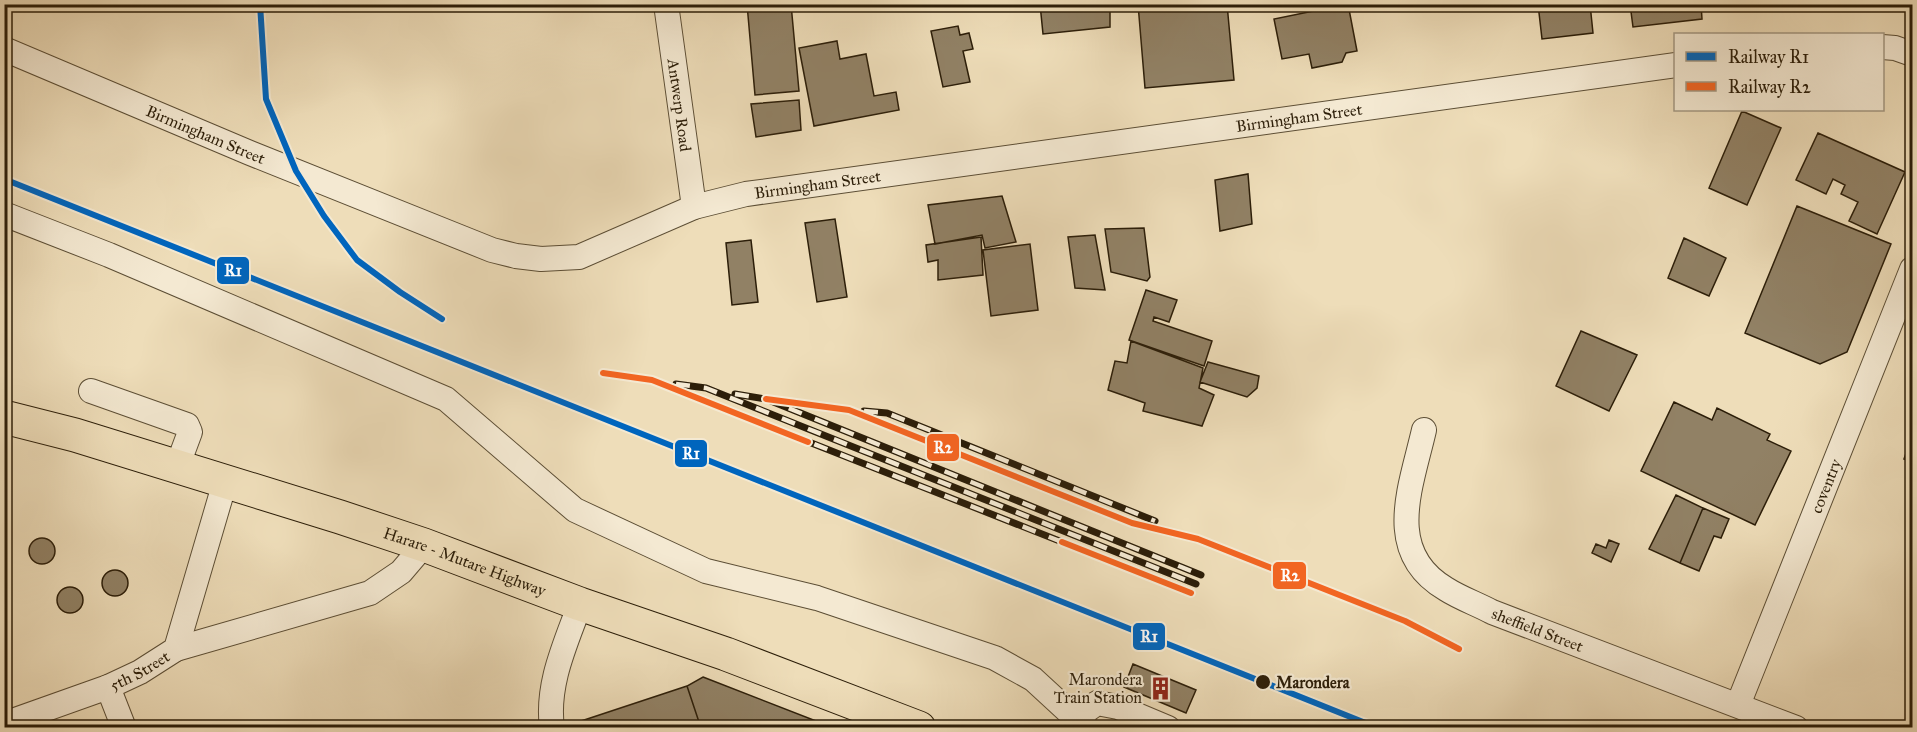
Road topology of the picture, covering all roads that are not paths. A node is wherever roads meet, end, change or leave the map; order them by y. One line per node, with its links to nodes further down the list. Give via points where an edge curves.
1 (666, 4): 6 (street, Antwerp Road)
2 (1884, 47): 4 (street)
3 (4, 49): 6 (street, Birmingham Street, via 250,153 492,250 516,256 579,257)
4 (1912, 54)
5 (1674, 65): 6 (street, Birmingham Street, via 746,194)
6 (694, 207)
7 (4, 214): 20 (street, via 446,399 575,510 706,571 817,598 995,658 1033,679)
8 (1912, 269): 18 (street, coventry)
9 (91, 391): 12 (street, via 187,424 190,432)
10 (4, 417): 12 (highway, Harare - Mutare Highway)
11 (1424, 430): 18 (street, sheffield Street, via 1407,505 1406,532 1414,557 1427,574 1445,589 1492,612)
12 (177, 467): 13 (highway, Harare - Mutare Highway)
13 (225, 482): 14 (highway, Harare - Mutare Highway); 16 (street, 5th Street)
14 (424, 545): 15 (highway, Harare - Mutare Highway); 16 (street, via 401,572 370,593)
15 (580, 604): 22 (street, via 552,692); 23 (highway, Harare - Mutare Highway, via 726,654)
16 (176, 649): 17 (street, 5th Street)
17 (108, 687): 19 (street, 5th Street); 21 (street)
18 (1738, 705): 25 (street, sheffield Street)
19 (4, 724)
20 (1083, 726): 24 (street, via 1083,713 1097,703 1118,707)
21 (124, 728)
22 (552, 728)
23 (919, 728)
24 (1168, 728)
25 (1797, 728)

